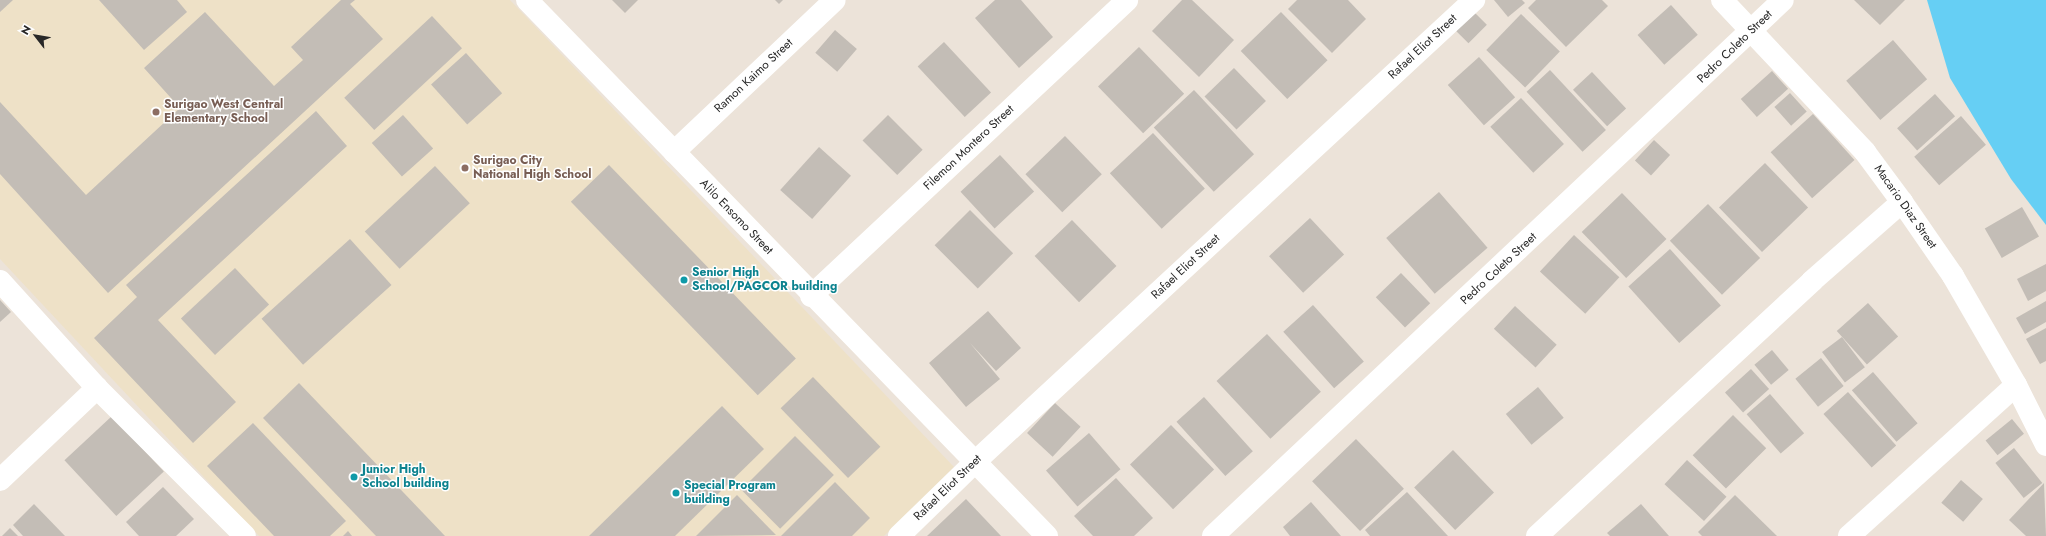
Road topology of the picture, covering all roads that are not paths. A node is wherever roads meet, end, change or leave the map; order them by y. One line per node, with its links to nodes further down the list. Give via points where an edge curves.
1 (527, 0): 8 (street, Alilo Ensomo Street)
2 (835, 0): 8 (street, Ramon Kaimo Street)
3 (1127, 0): 11 (street, Filemon Montero Street)
4 (1474, 0): 15 (street, Rafael Eliot Street)
5 (1722, 0): 7 (street, Macario Diaz Street)
6 (1783, 0): 7 (street, Pedro Coleto Street)
7 (1752, 31): 9 (street, Macario Diaz Street, via 1865,152); 20 (street, Pedro Coleto Street)
8 (674, 152): 11 (street, Alilo Ensomo Street)
9 (1902, 202): 12 (street, Macario Diaz Street, via 1953,276); 21 (street, via 1812,281)
10 (0, 281): 13 (street)
11 (811, 296): 15 (street, Alilo Ensomo Street)
12 (2016, 385): 14 (street, Macario Diaz Street); 22 (street)
13 (97, 388): 16 (street); 17 (street)
14 (2046, 445)
15 (976, 461): 18 (street, Rafael Eliot Street); 19 (street, Alilo Ensomo Street)
16 (0, 480)
17 (245, 536)
18 (899, 536)
19 (1047, 536)
20 (1213, 536)
21 (1537, 536)
22 (1849, 536)

